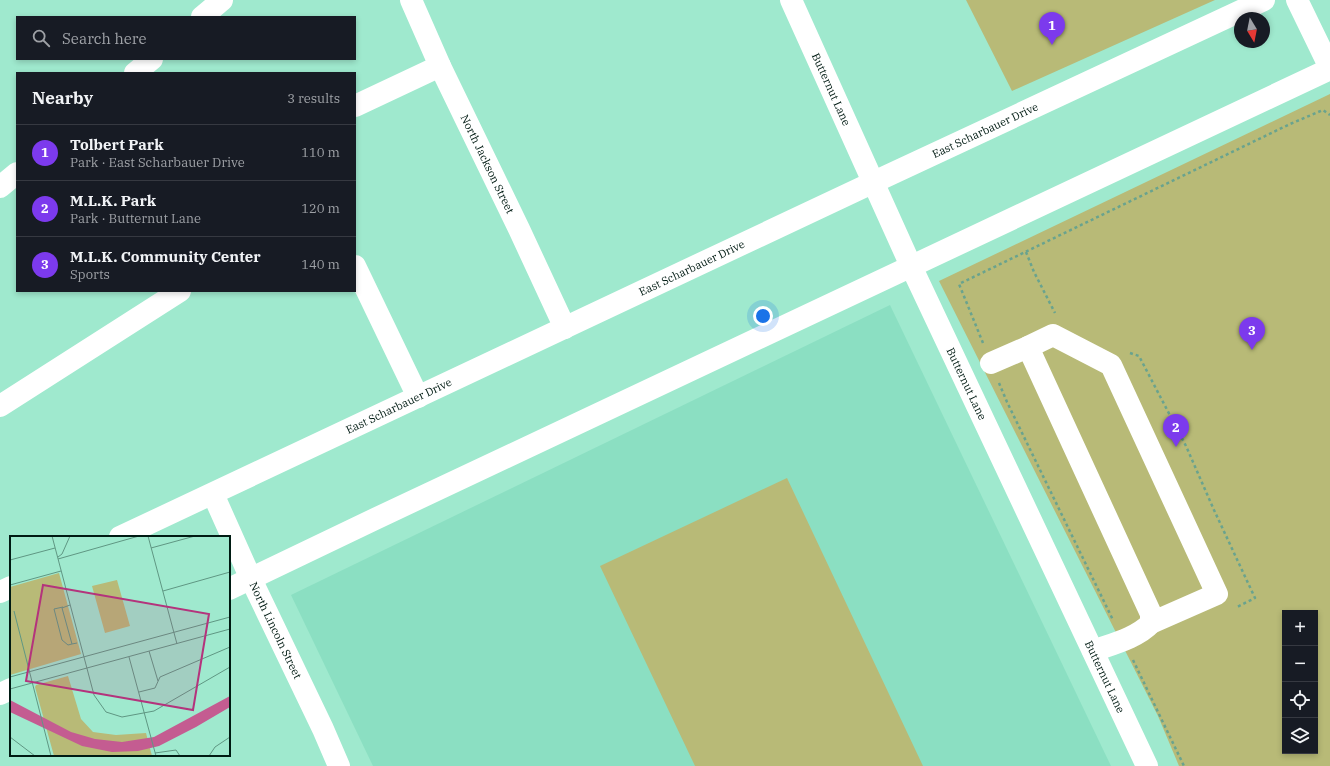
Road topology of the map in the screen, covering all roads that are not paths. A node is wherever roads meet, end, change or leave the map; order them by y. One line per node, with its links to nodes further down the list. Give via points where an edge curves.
1 (222, 0): 6 (main road)
2 (411, 0): 8 (main road, North Jackson Street)
3 (791, 0): 13 (main road, Butternut Lane)
4 (1264, 0): 13 (main road, East Scharbauer Drive)
5 (1297, 0): 9 (main road)
6 (203, 16)
7 (151, 60): 10 (main road)
8 (440, 66): 11 (main road); 18 (main road, North Jackson Street)
9 (1330, 69): 15 (main road)
10 (136, 72)
11 (356, 106)
12 (16, 174): 14 (main road)
13 (874, 182): 15 (main road, Butternut Lane); 18 (main road, East Scharbauer Drive)
14 (0, 187)
15 (911, 266): 25 (main road); 30 (main road, Butternut Lane)
16 (356, 268): 21 (main road)
17 (178, 292): 22 (main road)
18 (565, 328): 21 (main road, East Scharbauer Drive)
19 (1028, 347): 20 (main road); 29 (main road, via 1151,614); 29 (main road, via 1053,335 1111,366 1217,594)
20 (991, 362)
21 (418, 397): 23 (main road, East Scharbauer Drive)
22 (0, 406)
23 (213, 494): 24 (main road, East Scharbauer Drive); 25 (main road, North Lincoln Street)
24 (122, 536)
25 (251, 579): 27 (main road); 33 (main road, North Lincoln Street)
26 (10, 587): 28 (main road)
27 (230, 589)
28 (0, 592)
29 (1151, 623): 30 (main road, via 1134,635)
30 (1094, 651): 34 (main road, Butternut Lane)
31 (10, 689): 32 (main road)
32 (0, 694)
33 (339, 766)
34 (1147, 766)

